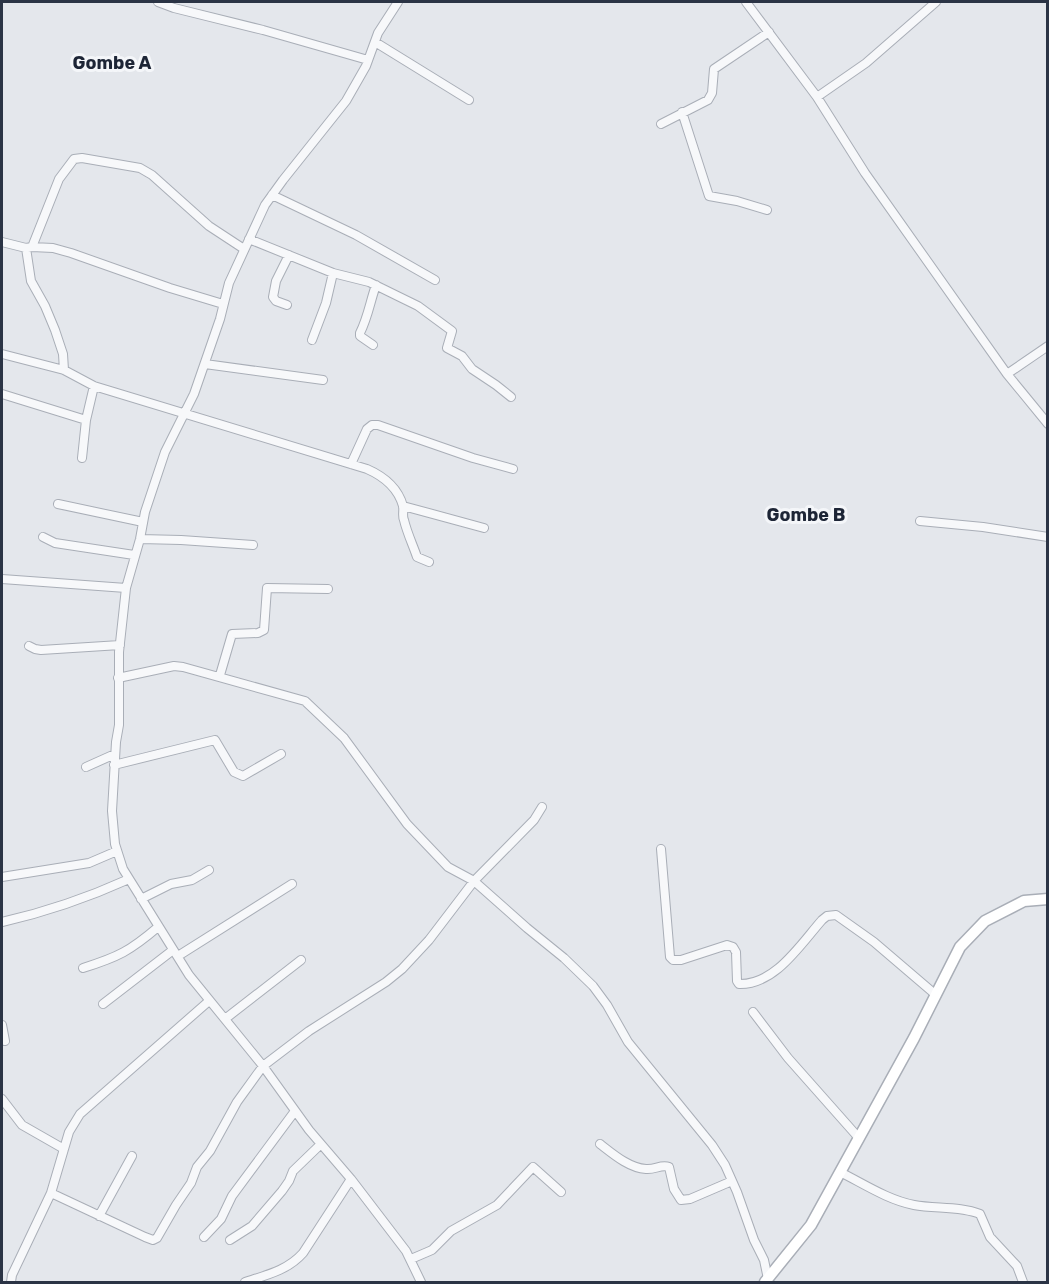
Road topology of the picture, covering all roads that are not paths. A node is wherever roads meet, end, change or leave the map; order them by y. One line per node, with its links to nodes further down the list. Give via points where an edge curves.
1 (158, 2): 7 (street)
2 (398, 2): 6 (street)
3 (746, 2): 5 (street)
4 (936, 2): 8 (street, via 866,63)
5 (769, 32): 8 (street); 10 (street, via 714,69 708,100)
6 (375, 42): 7 (street); 9 (street)
7 (368, 60): 12 (street, via 336,116)
8 (817, 97): 30 (street, via 865,173)
9 (469, 100)
10 (682, 112): 11 (street); 13 (street, via 709,196)
11 (661, 124)
12 (272, 195): 14 (street); 20 (street, via 356,235)
13 (767, 210)
14 (249, 239): 17 (street); 18 (street)
15 (2, 242): 16 (street)
16 (29, 248): 17 (street, via 59,179 74,159 82,158 140,168 209,226); 22 (street, via 71,253); 29 (street, via 31,281 55,330)
17 (244, 249): 22 (street)
18 (289, 255): 19 (street); 23 (street, via 273,297)
19 (333, 273): 21 (street); 24 (street, via 327,303)
20 (435, 280)
21 (376, 285): 25 (street, via 360,333); 34 (street, via 418,306 452,331 447,348)
22 (223, 303): 28 (street)
23 (287, 305)
24 (312, 340)
25 (373, 345)
26 (1047, 346): 30 (street)
27 (2, 354): 29 (street)
28 (205, 364): 31 (street); 35 (street)
29 (64, 370): 32 (street)
30 (1007, 374): 37 (street)
31 (323, 380)
32 (94, 386): 35 (street); 36 (street)
33 (2, 394): 36 (street)
34 (511, 397)
35 (184, 414): 39 (street); 44 (street, via 165,452)
36 (86, 420): 38 (street)
37 (1047, 424)
38 (82, 458)
39 (351, 464): 40 (street, via 367,429 378,425); 42 (street, via 386,479)
40 (513, 469)
41 (57, 504): 44 (street)
42 (403, 506): 45 (street); 51 (street, via 403,518 417,557)
43 (920, 521): 47 (street)
44 (143, 522): 48 (street)
45 (484, 528)
46 (43, 537): 50 (street, via 55,543)
47 (1047, 537)
48 (140, 539): 49 (street); 50 (street)
49 (253, 545)
50 (134, 555): 53 (street)
51 (429, 562)
52 (2, 579): 53 (street)
53 (126, 588): 55 (street)
54 (328, 589): 57 (street, via 267,588 264,630 232,634)
55 (120, 645): 56 (street, via 41,650); 58 (street)
56 (30, 646)
57 (220, 675): 58 (street, via 174,666); 69 (street, via 305,701 344,738 407,824 448,867)
58 (118, 678): 59 (street)
59 (115, 754): 61 (street); 62 (street)
60 (281, 754): 61 (street, via 243,776 234,772 215,740)
61 (114, 765): 65 (street, via 112,811)
62 (86, 767)
63 (542, 807): 69 (street)
64 (661, 849): 78 (street, via 673,960 727,945 736,952 737,981 758,982 773,974 822,920 836,915)
65 (117, 851): 67 (street, via 89,862); 68 (street)
66 (209, 870): 71 (street)
67 (2, 877)
68 (129, 879): 71 (street); 73 (street, via 79,900)
69 (474, 881): 85 (street, via 402,969); 95 (street, via 600,993 628,1042 712,1145)
70 (292, 884): 75 (street)
71 (141, 899): 74 (street)
72 (1047, 899): 78 (street, via 1024,901 979,926 960,947)
73 (2, 922)
74 (158, 927): 75 (street); 77 (street, via 118,957)
75 (176, 953): 79 (street); 80 (street)
76 (301, 960): 82 (street)
77 (84, 968)
78 (936, 995): 88 (street)
79 (209, 1001): 82 (street); 91 (street, via 80,1114)
80 (103, 1004)
81 (753, 1012): 88 (street)
82 (225, 1019): 85 (street)
83 (2, 1025): 84 (street)
84 (5, 1041)
85 (263, 1066): 87 (street); 98 (street, via 237,1102 157,1238 153,1240)
86 (2, 1099): 91 (street, via 22,1125)
87 (295, 1111): 89 (street); 99 (street)
88 (858, 1137): 93 (street)
89 (321, 1144): 94 (street); 100 (street, via 293,1171 252,1226)
90 (600, 1144): 95 (street, via 639,1168 669,1167 681,1200)
91 (64, 1149): 97 (street)
92 (132, 1156): 98 (street)
93 (840, 1172): 102 (street, via 801,1239); 106 (street, via 906,1203 980,1214 990,1238 1017,1266)
94 (351, 1179): 101 (street); 104 (street, via 294,1263)
95 (732, 1181): 102 (street, via 765,1260)
96 (561, 1192): 101 (street, via 532,1167 497,1205 452,1231 432,1250)
97 (51, 1193): 98 (street); 103 (street)
98 (99, 1216)
99 (204, 1237)
100 (230, 1240)
101 (411, 1259): 105 (street)
102 (767, 1281)
103 (11, 1282)
104 (245, 1282)
105 (421, 1282)
106 (1023, 1282)

